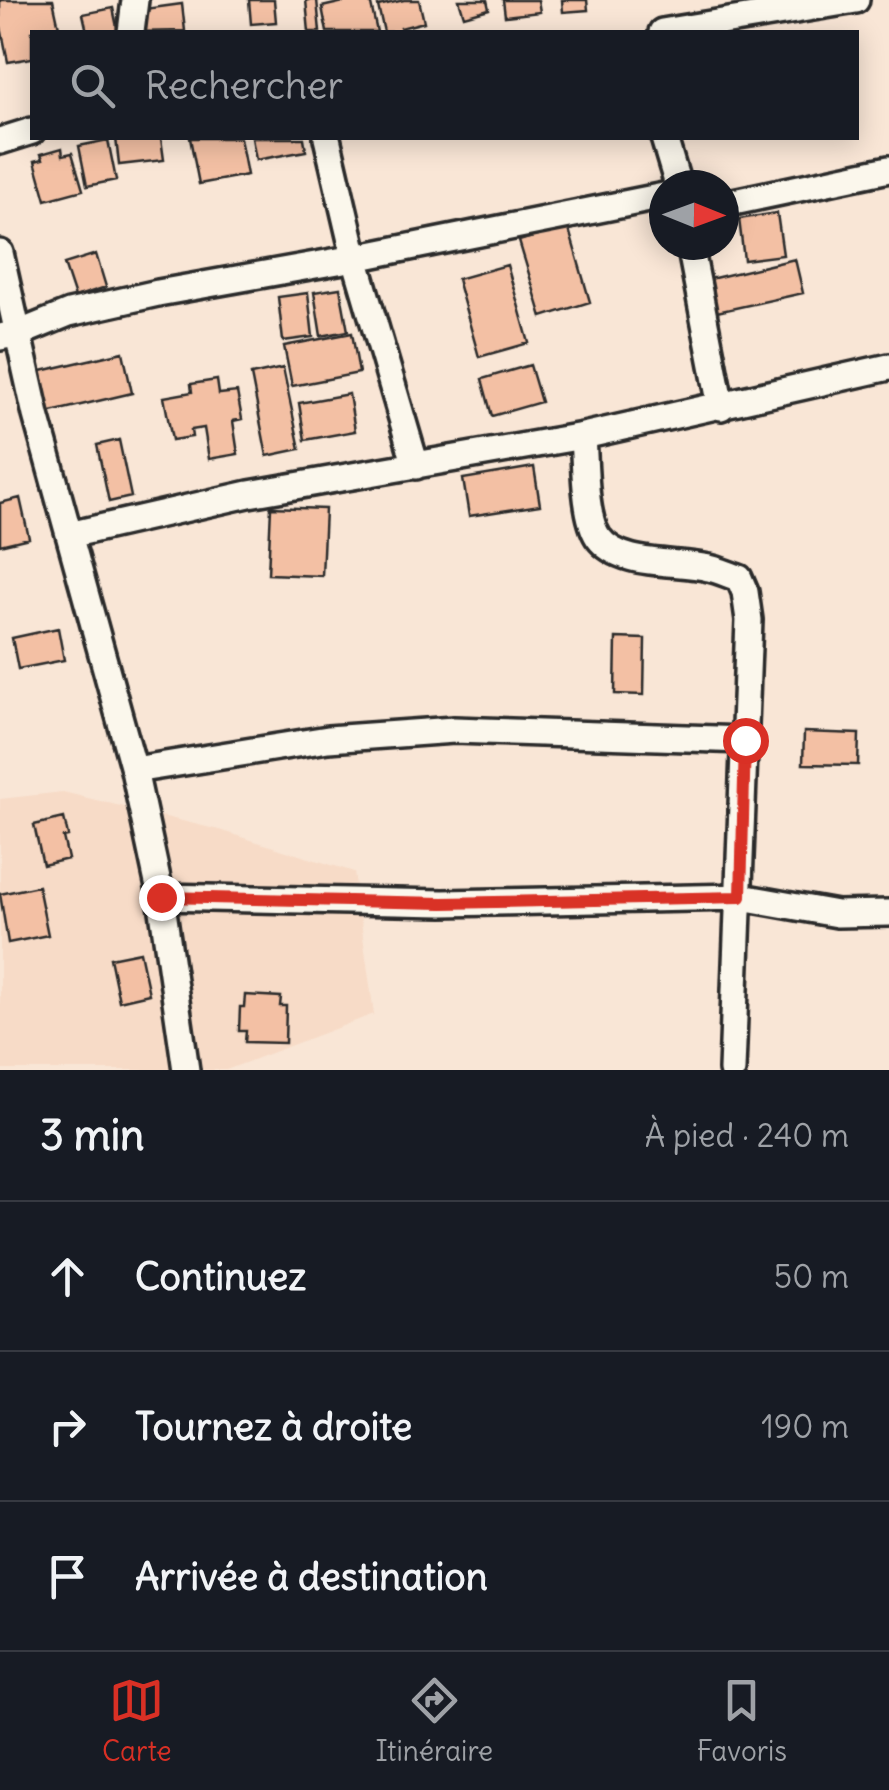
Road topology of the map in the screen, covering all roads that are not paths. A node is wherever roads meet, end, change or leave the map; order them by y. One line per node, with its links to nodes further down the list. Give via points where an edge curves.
1 (135, 0): 4 (street)
2 (856, 0): 3 (street)
3 (759, 7): 5 (street)
4 (131, 30)
5 (670, 30)
6 (30, 132): 9 (street)
7 (327, 140): 15 (street)
8 (665, 140): 11 (street)
9 (0, 142)
10 (889, 168): 13 (street)
11 (674, 170)
12 (649, 199): 15 (street)
13 (739, 201)
14 (0, 253): 17 (street)
15 (355, 258): 17 (street, via 140,296 69,312); 21 (street)
16 (693, 260): 19 (street)
17 (10, 335): 22 (street)
18 (889, 367): 19 (street)
19 (721, 407): 20 (street)
20 (583, 436): 21 (street); 23 (street, via 589,504 596,535 606,545 739,578 750,620)
21 (416, 466): 22 (street, via 249,494)
22 (69, 535): 24 (street)
23 (745, 740): 24 (street, via 454,730 328,739); 26 (street)
24 (134, 770): 25 (street)
25 (161, 897): 26 (street, via 443,903); 28 (street)
26 (741, 897): 27 (street, via 836,914); 29 (street)
27 (889, 913)
28 (186, 1070)
29 (732, 1070)

